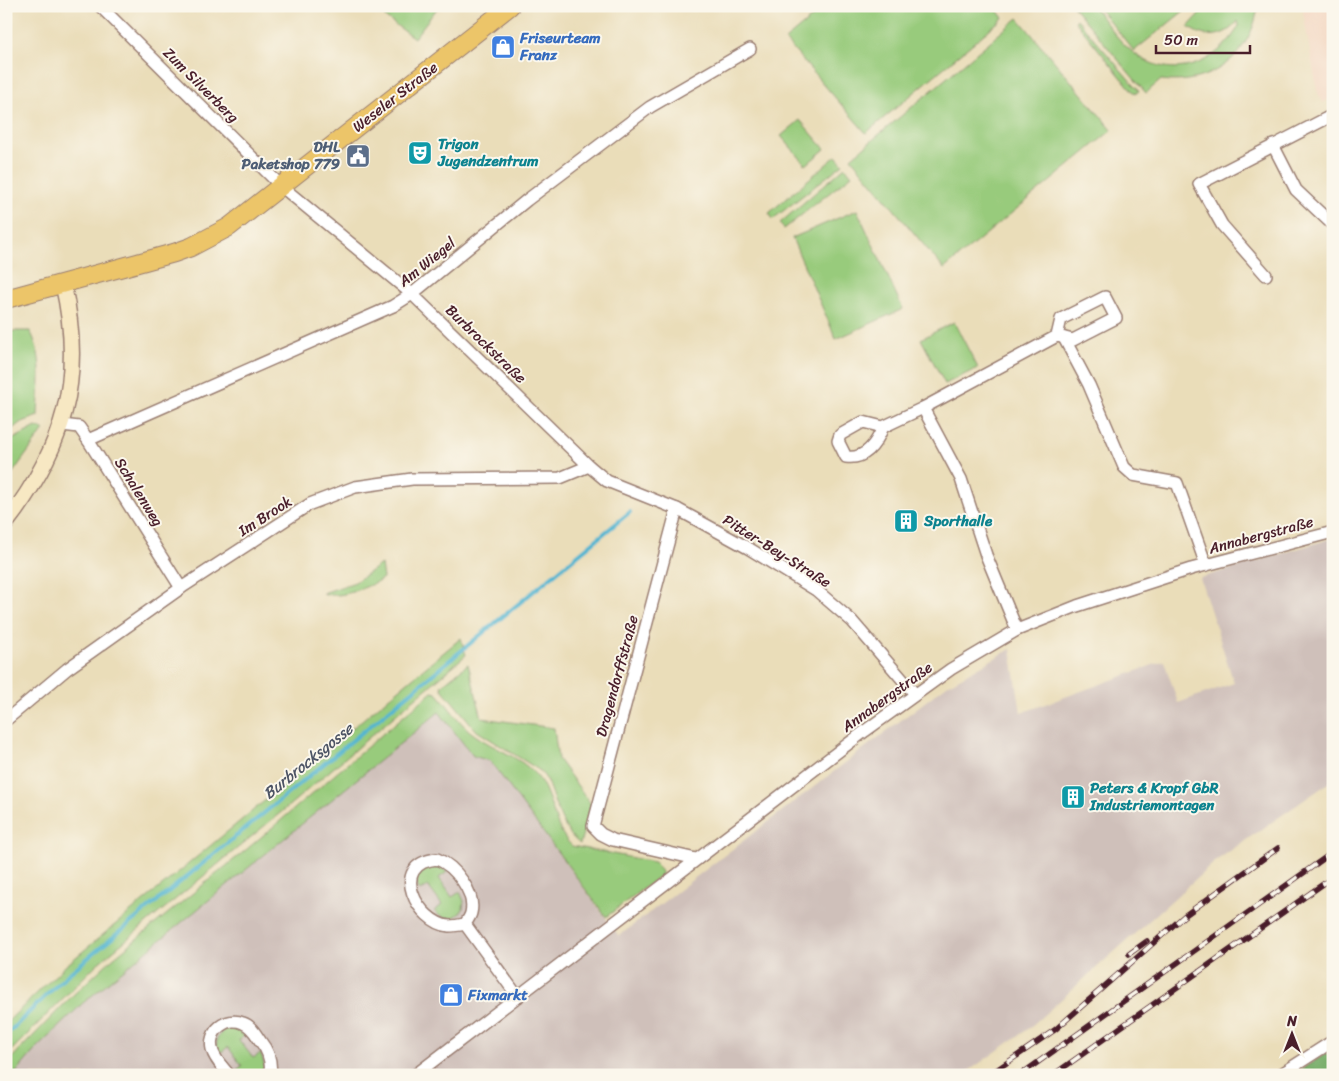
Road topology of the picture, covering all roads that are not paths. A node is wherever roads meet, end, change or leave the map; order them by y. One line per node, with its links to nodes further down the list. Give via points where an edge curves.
1 (100, 6): 6 (street, Zum Silverberg)
2 (510, 6): 6 (main road, Weseler Straße)
3 (750, 49): 10 (street, Am Wiegel, via 650,107 527,200)
4 (1333, 114): 5 (street)
5 (1273, 145): 7 (street, via 1296,190); 8 (street, via 1199,184 1222,225)
6 (281, 186): 9 (main road, Weseler Straße, via 229,227 191,247); 10 (street, Burbrockstraße)
7 (1333, 225)
8 (1266, 275)
9 (63, 284): 11 (main road, Weseler Straße); 14 (main road, via 71,345 69,390)
10 (412, 294): 16 (street, Am Wiegel, via 393,306); 17 (street, Burbrockstraße)
11 (6, 299)
12 (1060, 337): 12 (street, via 1072,340 1116,318 1105,297 1061,319); 13 (street); 21 (street, via 1089,386 1124,467 1133,475 1177,483)
13 (923, 408): 15 (street); 23 (street, via 961,479 986,555)
14 (62, 425): 16 (street, Schalenweg, via 78,427); 19 (main road, via 37,480)
15 (883, 427)
16 (88, 440): 22 (street, Schalenweg)
17 (588, 466): 18 (street, Burbrockstraße, via 607,481); 22 (street, Im Brook, via 560,478 412,479 355,487 310,504)
18 (677, 509): 24 (street, Pitter-Bey-Straße, via 816,590 852,621); 26 (street, Dragendorffstraße, via 593,826 613,840)
19 (6, 523)
20 (1333, 532): 21 (street, Annabergstraße)
21 (1206, 565): 23 (street, Annabergstraße, via 1077,606)
22 (181, 588): 25 (street, Im Brook, via 67,669)
23 (1017, 630): 24 (street, Annabergstraße)
24 (915, 694): 26 (street, Annabergstraße)
25 (6, 720)
26 (696, 859): 28 (street, Annabergstraße)
27 (465, 924): 27 (street, via 471,913 470,898 452,868 437,860 420,863 411,874 410,881 414,895 427,914 449,926); 28 (street)
28 (518, 997): 32 (street, Annabergstraße)
29 (1333, 1041): 33 (street)
30 (229, 1075): 31 (street, via 214,1056 211,1044 220,1026 237,1021 253,1030 267,1051)
31 (270, 1075)
32 (414, 1075)
33 (1280, 1075)

